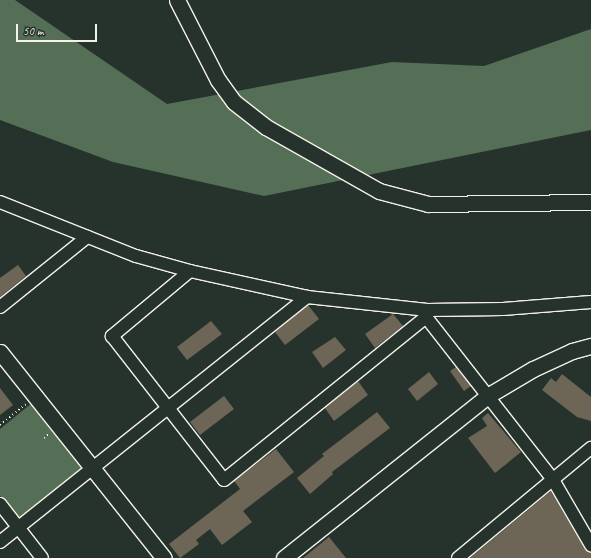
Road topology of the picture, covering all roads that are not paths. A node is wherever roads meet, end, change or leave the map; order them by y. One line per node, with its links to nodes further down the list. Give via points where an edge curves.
1 (177, 0): 3 (street, via 218,80 234,102 266,127 379,191 428,204)
2 (0, 202): 4 (street)
3 (591, 202)
4 (87, 237): 5 (street, via 136,256); 8 (street)
5 (190, 271): 6 (street); 13 (street, via 112,336)
6 (307, 296): 9 (street); 13 (street)
7 (591, 302): 9 (street)
8 (0, 307)
9 (427, 314): 12 (street); 13 (street, via 224,480)
10 (591, 346): 12 (street, via 572,351 533,369)
11 (0, 352): 15 (street)
12 (489, 395): 16 (street); 23 (street)
13 (167, 407): 15 (street)
14 (591, 448): 16 (street)
15 (93, 468): 18 (street); 22 (street)
16 (552, 478): 20 (street); 24 (street)
17 (0, 504): 18 (street)
18 (19, 527): 19 (street); 21 (street)
19 (0, 542)
20 (591, 545)
21 (42, 558)
22 (164, 558)
23 (284, 558)
24 (458, 558)

